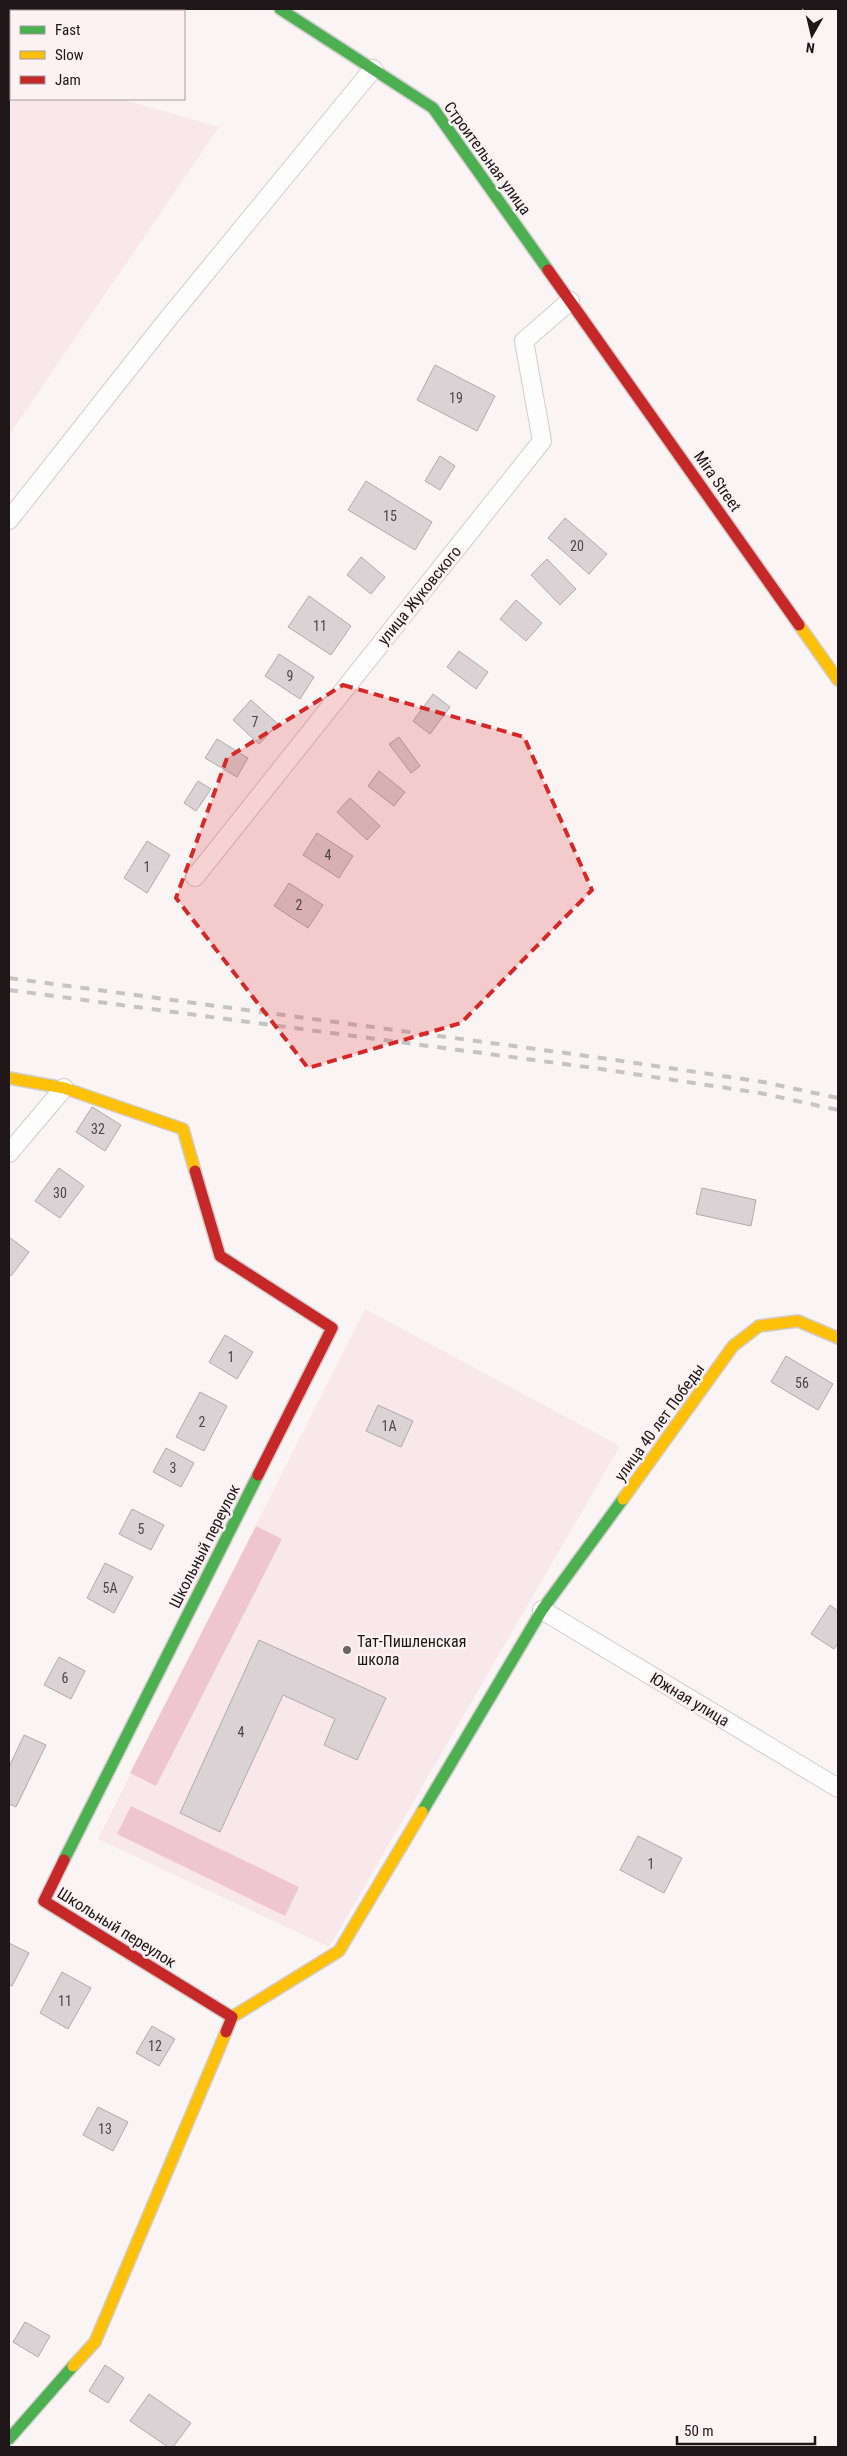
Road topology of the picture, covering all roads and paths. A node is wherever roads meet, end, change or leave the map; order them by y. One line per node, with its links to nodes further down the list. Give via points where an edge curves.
1 (280, 9): 2 (street, Строительная улица)
2 (373, 69): 3 (street, Строительная улица, via 433,108); 4 (street, via 167,320)
3 (570, 301): 5 (street, Mira Street); 6 (street, улица Жуковского, via 524,341 542,441)
4 (9, 520)
5 (838, 680)
6 (195, 877)
7 (9, 1078): 8 (street)
8 (64, 1088): 9 (street); 13 (street, Школьный переулок, via 183,1129 220,1256 332,1328 44,1901)
9 (9, 1153)
10 (838, 1338): 11 (street, улица 40 лет Победы, via 798,1321 759,1326 733,1346)
11 (542, 1610): 12 (street, Южная улица); 13 (street, улица 40 лет Победы, via 339,1951)
12 (838, 1788)
13 (232, 2017): 14 (street, via 95,2342)
14 (9, 2439)

